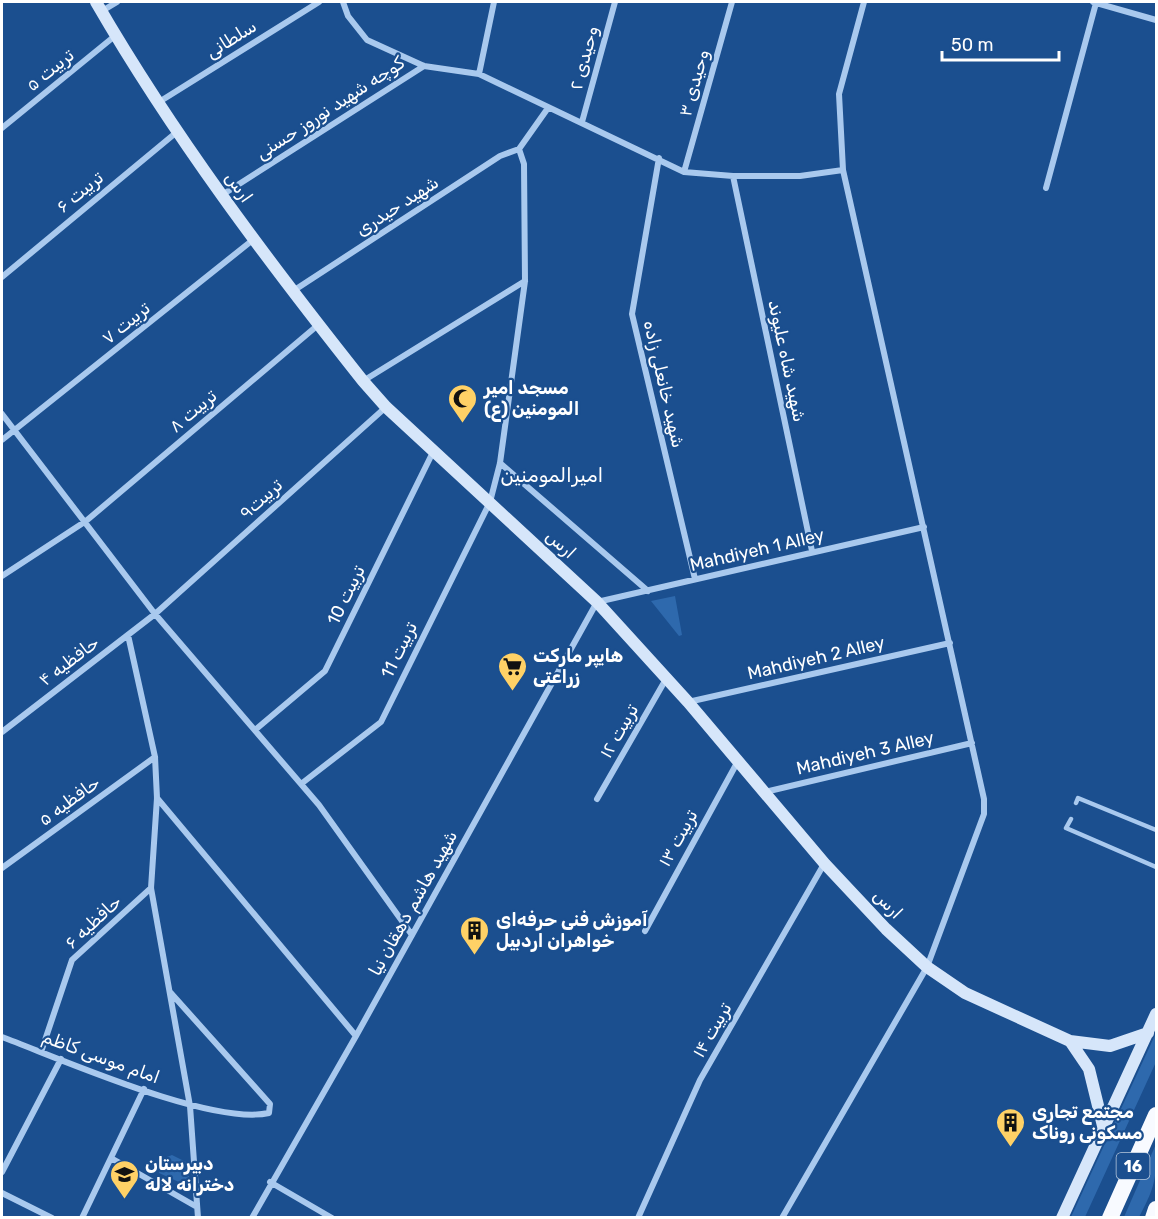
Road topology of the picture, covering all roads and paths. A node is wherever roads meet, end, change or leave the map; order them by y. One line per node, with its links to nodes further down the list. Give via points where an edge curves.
1 (117, 2): 9 (street)
2 (319, 2): 14 (street, سلطانی)
3 (343, 2): 12 (street, via 348,16 367,40)
4 (494, 2): 13 (street)
5 (615, 2): 16 (street, وحیدی ۲)
6 (732, 2): 22 (street, وحیدی ۳)
7 (864, 2): 21 (street, via 839,94)
8 (1094, 2): 10 (street); 24 (street)
9 (99, 6): 11 (main road, ارس)
10 (1156, 20)
11 (117, 35): 14 (main road, ارس); 17 (street, تربیت ۵)
12 (424, 66): 13 (street); 25 (street, کوچه شهید نوروز حسنی)
13 (479, 74): 15 (street)
14 (159, 102): 18 (main road, ارس)
15 (548, 108): 16 (street); 19 (street)
16 (582, 122): 20 (street)
17 (2, 128)
18 (178, 131): 25 (main road, ارس); 27 (street, تربیت ۶)
19 (519, 149): 28 (street, تربیت 11, via 524,164); 29 (street, شهید حیدری, via 500,156)
20 (659, 158): 22 (street); 43 (street, شهید خانعلی زاده, via 632,314)
21 (843, 170): 23 (street, via 800,176); 40 (street)
22 (684, 172): 23 (street)
23 (733, 176): 41 (street, شهید شاه علیوند)
24 (1046, 188)
25 (222, 195): 26 (main road, ارس)
26 (254, 239): 29 (main road, ارس); 34 (street, تربیت ۷)
27 (2, 277)
28 (525, 281): 31 (street); 37 (street, تربیت 11)
29 (293, 291): 30 (main road, ارس)
30 (318, 325): 31 (main road, ارس); 39 (street, تربیت ۸)
31 (363, 381): 32 (main road, ارس)
32 (386, 407): 36 (main road, ارس); 46 (street, تربیت۹)
33 (2, 414): 34 (street)
34 (16, 430): 35 (street, تربیت ۷); 39 (street)
35 (2, 440)
36 (435, 449): 38 (main road, ارس); 51 (street, تربیت 10, via 325,671)
37 (500, 463): 38 (street, تربیت 11); 44 (street)
38 (490, 502): 45 (main road, ارس); 56 (street, تربیت 11, via 381,722)
39 (86, 521): 42 (street, تربیت ۸); 46 (street)
40 (924, 527): 41 (street, Mahdiyeh 1 Alley); 48 (street)
41 (812, 552): 43 (street, Mahdiyeh 1 Alley)
42 (2, 576)
43 (695, 579): 44 (street, Mahdiyeh 1 Alley)
44 (648, 591): 45 (street, Mahdiyeh 1 Alley)
45 (597, 602): 49 (main road, ارس); 68 (street, شهید هاشم دهقان نیا)
46 (155, 614): 47 (street, حافظیه ۴); 51 (street)
47 (129, 635): 52 (street, حافظیه ۴); 54 (street)
48 (950, 643): 50 (street, Mahdiyeh 2 Alley); 53 (street)
49 (666, 678): 50 (main road, ارس); 59 (street, تربیت ۱۲)
50 (688, 702): 55 (main road, ارس)
51 (255, 730): 56 (street)
52 (2, 732)
53 (972, 743): 57 (street, Mahdiyeh 3 Alley); 69 (street, via 984,814)
54 (155, 757): 58 (street); 65 (street, حافظیه ۵)
55 (738, 760): 57 (main road, ارس); 67 (street, تربیت ۱۳)
56 (301, 784): 68 (street)
57 (765, 792): 63 (main road, ارس)
58 (157, 798): 66 (street); 73 (street)
59 (597, 799)
60 (1077, 803): 62 (lane, via 1078,798)
61 (1071, 819): 64 (lane, via 1066,828)
62 (1156, 830)
63 (825, 864): 69 (main road, ارس); 94 (street, تربیت ۱۴, via 700,1080)
64 (1156, 867)
65 (2, 868)
66 (151, 888): 70 (street); 76 (street, حافظیه ۶, via 72,960)
67 (645, 931)
68 (412, 935): 73 (street, شهید هاشم دهقان نیا)
69 (927, 967): 75 (main road, ارس, via 965,993); 95 (street)
70 (170, 991): 79 (street); 79 (street, امام موسی کاظم, via 270,1104 269,1113 254,1116)
71 (1156, 1014): 72 (main road)
72 (1148, 1033): 75 (main road, ارس, via 1110,1046); 81 (main road)
73 (356, 1036): 84 (street, شهید هاشم دهقان نیا)
74 (2, 1037): 76 (street, امام موسی کاظم)
75 (1071, 1041): 81 (main road, via 1089,1069)
76 (40, 1052): 77 (street, امام موسی کاظم)
77 (61, 1059): 78 (street, امام موسی کاظم); 83 (street)
78 (144, 1089): 79 (street, امام موسی کاظم); 82 (street)
79 (190, 1106): 86 (street)
80 (1156, 1115): 88 (highway, 16)
81 (1104, 1130): 96 (main road)
82 (111, 1158): 86 (street); 90 (street)
83 (2, 1172)
84 (270, 1182): 92 (street, شهید هاشم دهقان نیا); 93 (street)
85 (2, 1193): 89 (street)
86 (197, 1207): 91 (street)
87 (1156, 1209): 97 (highway)
88 (1110, 1215)
89 (52, 1218)
90 (82, 1218)
91 (198, 1218)
92 (252, 1218)
93 (332, 1218)
94 (638, 1218)
95 (782, 1218)
96 (1062, 1218)
97 (1153, 1218)

